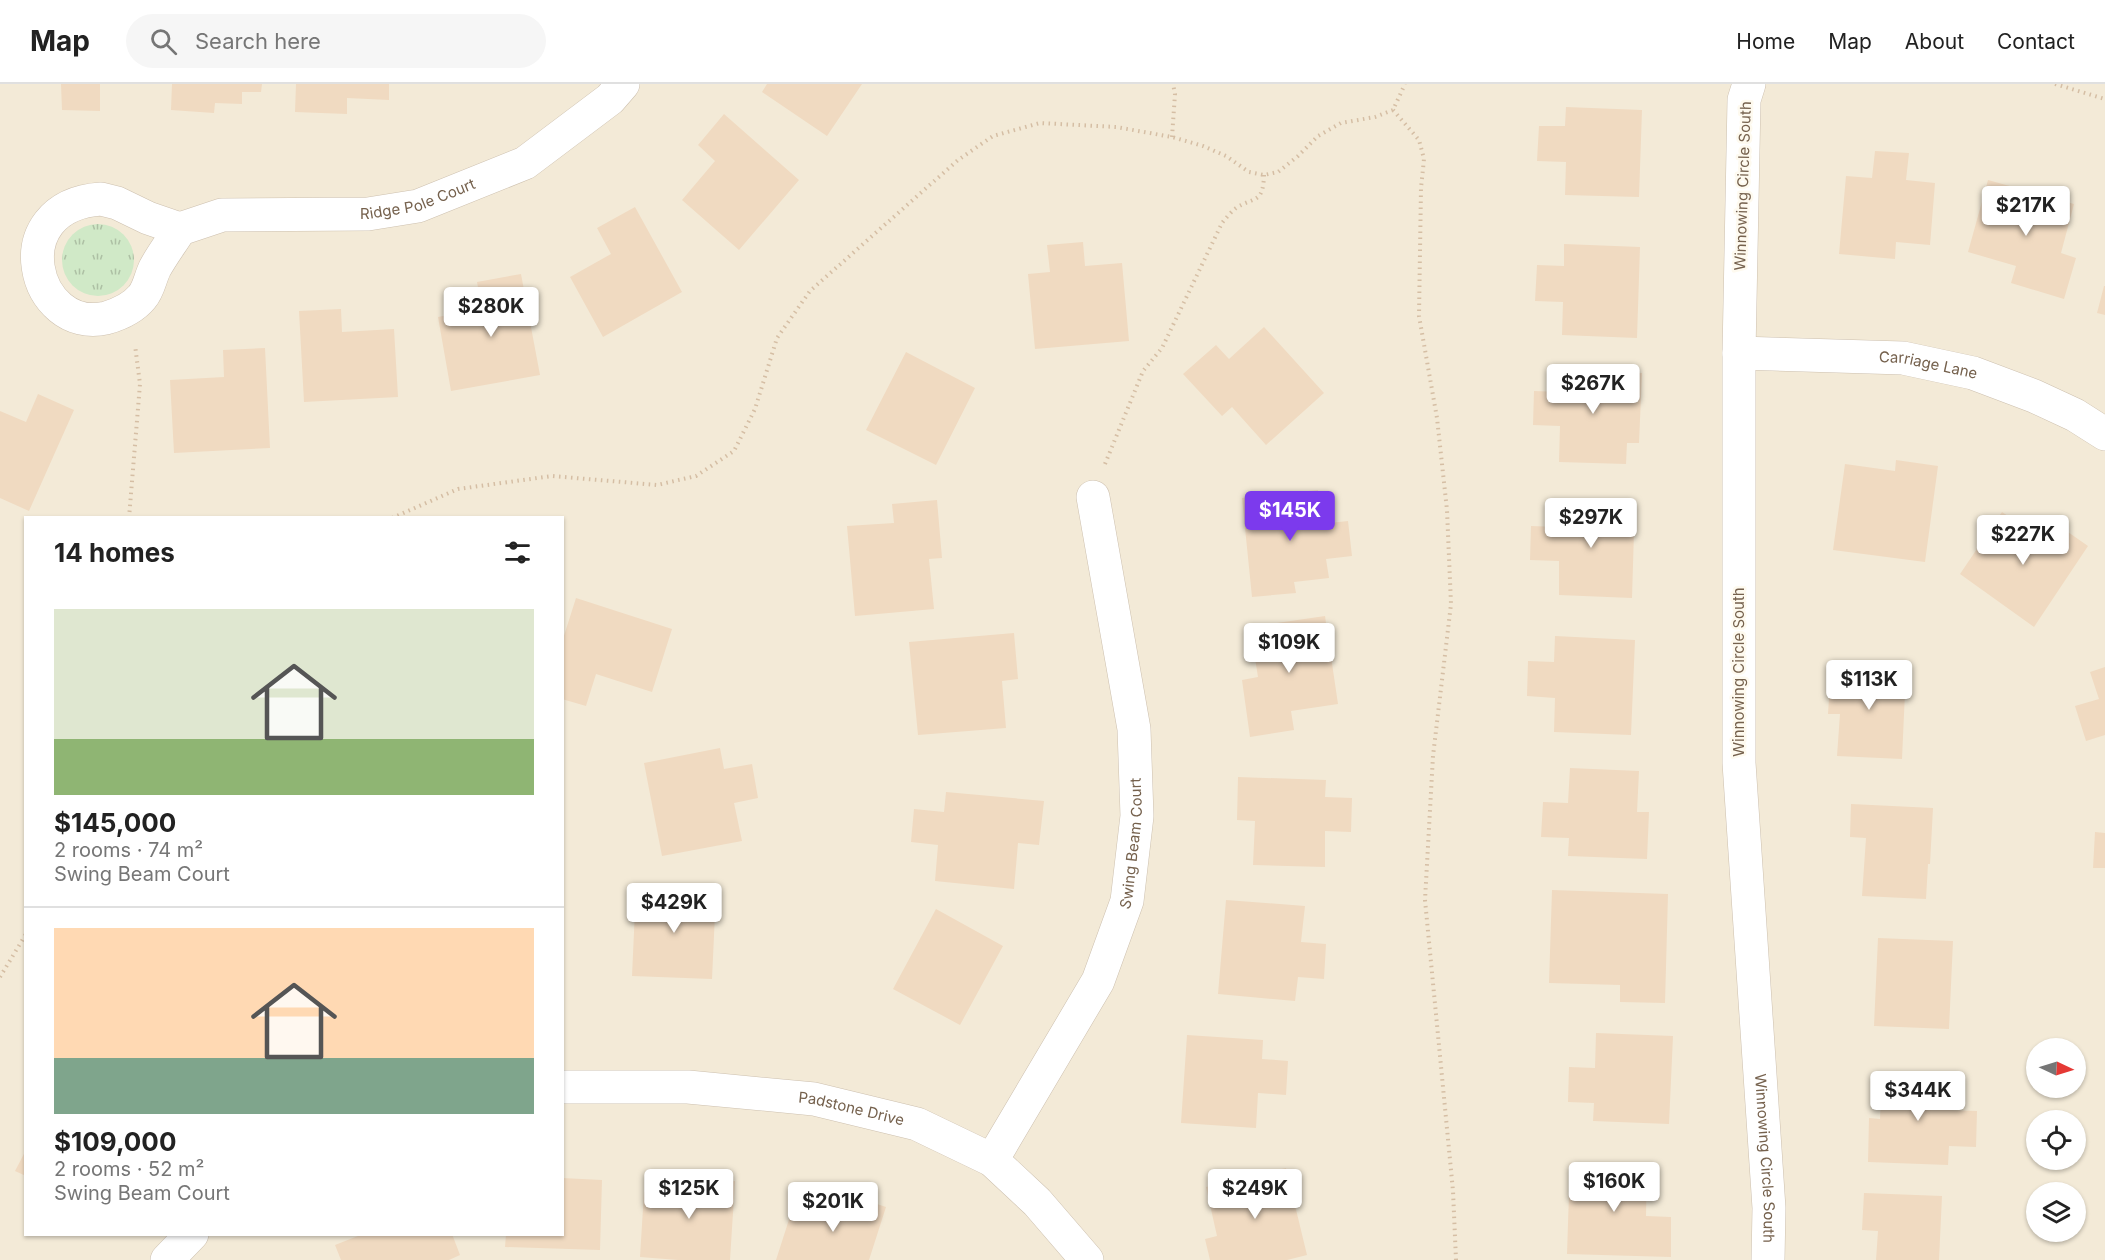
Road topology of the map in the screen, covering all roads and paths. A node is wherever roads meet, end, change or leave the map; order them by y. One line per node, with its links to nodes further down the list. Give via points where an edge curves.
1 (623, 84): 10 (street, Ridge Pole Court, via 610,99 525,163 418,206 368,214 222,215)
2 (1173, 84): 8 (path)
3 (1405, 84): 7 (path)
4 (1749, 84): 12 (street, Winnowing Circle South, via 1744,100)
5 (2055, 84): 6 (path)
6 (2105, 99)
7 (1393, 110): 9 (path, via 1341,123 1318,136 1278,172); 24 (path, via 1419,140 1424,159 1419,316 1448,510 1451,604 1433,756 1425,900)
8 (1172, 137): 9 (path, via 1211,149 1249,172); 16 (path, via 1116,127 1040,123 993,136 958,160 810,291 777,338 755,410 734,451 696,476 657,485 552,476 528,479 458,489)
9 (1264, 175): 14 (path, via 1263,190 1255,201 1235,209 1222,223 1161,348 1143,371)
10 (180, 229): 11 (street, via 142,297); 11 (street, via 101,199 68,206 44,229 36,261 46,293 70,313 85,318 101,319)
11 (125, 311): 15 (path, via 138,353 141,384)
12 (1739, 353): 13 (street, Carriage Lane, via 1903,358 1973,373 2034,396); 25 (street, Winnowing Circle South, via 1739,763 1768,1208)
13 (2105, 434)
14 (1092, 497): 20 (street, Swing Beam Court, via 1134,729 1137,816 1127,901 1098,981)
15 (129, 516)
16 (397, 516)
17 (24, 937): 18 (path)
18 (0, 977)
19 (564, 1087): 20 (street, Padstone Drive, via 688,1087 814,1099 917,1124)
20 (992, 1160): 23 (street, Padstone Drive, via 1037,1202)
21 (190, 1236): 22 (street)
22 (167, 1260)
23 (1087, 1260)
24 (1456, 1260)
25 (1768, 1260)

